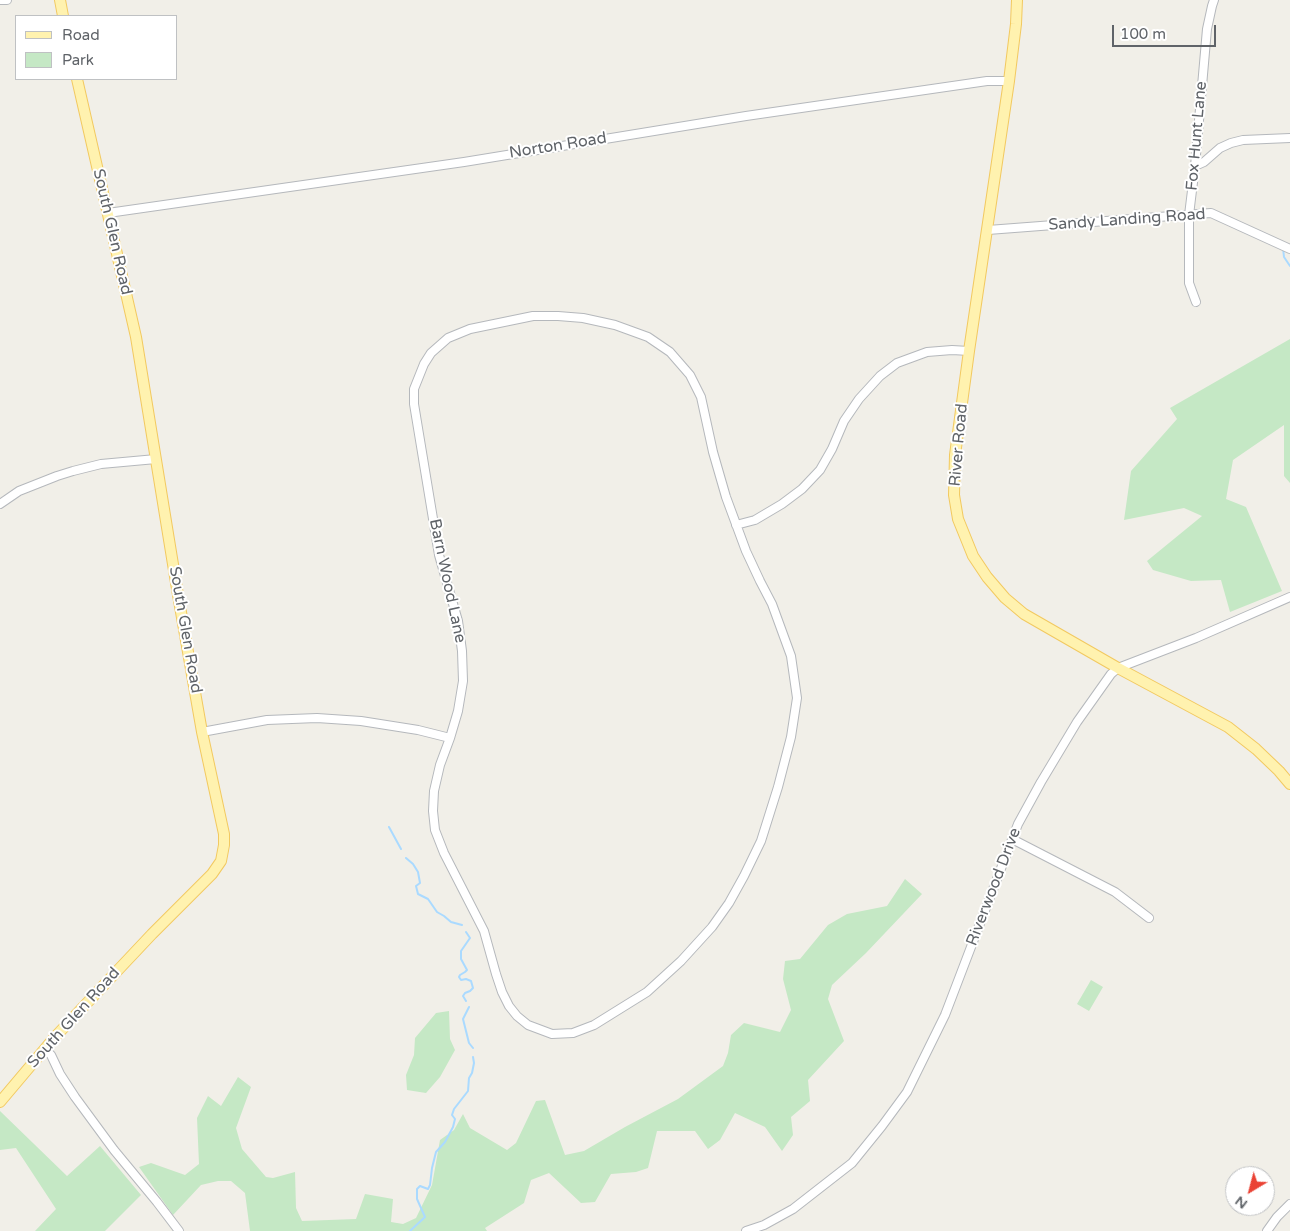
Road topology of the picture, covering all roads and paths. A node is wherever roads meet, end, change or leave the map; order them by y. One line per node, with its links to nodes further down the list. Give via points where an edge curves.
1 (0, 0): 2 (street)
2 (7, 0)
3 (60, 0): 6 (main road)
4 (1017, 0): 8 (main road, River Road)
5 (1214, 0): 10 (street, Fox Hunt Lane, via 1207,29)
6 (63, 15)
7 (77, 80): 11 (main road, South Glen Road)
8 (1009, 80): 11 (street, Norton Road, via 746,116 464,162); 13 (main road, River Road)
9 (1290, 138): 10 (street, via 1231,143)
10 (1195, 166): 12 (street, Fox Hunt Lane)
11 (108, 213): 17 (main road, South Glen Road, via 136,337)
12 (1189, 215): 13 (street, Sandy Landing Road); 14 (street, Sandy Landing Road, via 1211,214); 15 (street, Fox Hunt Lane, via 1189,283)
13 (988, 230): 16 (main road, River Road)
14 (1290, 249)
15 (1196, 302)
16 (969, 351): 19 (street, via 927,352 897,363 859,399 844,421 820,470 802,489 755,520); 21 (main road, River Road, via 955,455 954,495 958,519 973,556 986,577 1024,614)
17 (156, 459): 18 (street, via 101,464 73,471 19,491); 22 (main road, South Glen Road)
18 (0, 504)
19 (736, 525): 23 (street, Barn Wood Lane, via 701,397 690,375 670,352 648,337 583,318 533,316 470,329 448,338 424,364 414,389 414,404 439,555 458,621 462,651 463,681); 23 (street, Barn Wood Lane, via 772,604 791,656 797,698 792,736 778,787 761,841 733,896 712,927 646,992 594,1025 573,1033 552,1034 528,1025 509,1006 484,930 435,830 434,791)
20 (1290, 597): 21 (street, Riverwood Drive)
21 (1118, 668): 24 (main road, River Road, via 1228,727 1280,771); 25 (street, Riverwood Drive, via 1110,674 1073,729)
22 (202, 732): 23 (street, via 267,720 317,718 361,720); 27 (main road, South Glen Road, via 224,834 224,850 218,866)
23 (450, 738)
24 (1290, 784)
25 (1012, 839): 26 (street, via 1115,892); 31 (street, Riverwood Drive, via 945,1015 904,1097 852,1163 793,1209)
26 (1149, 918)
27 (45, 1049): 28 (main road, South Glen Road); 30 (street, via 86,1112)
28 (0, 1102)
29 (1290, 1204): 32 (street)
30 (179, 1231)
31 (746, 1231)
32 (1267, 1231)

